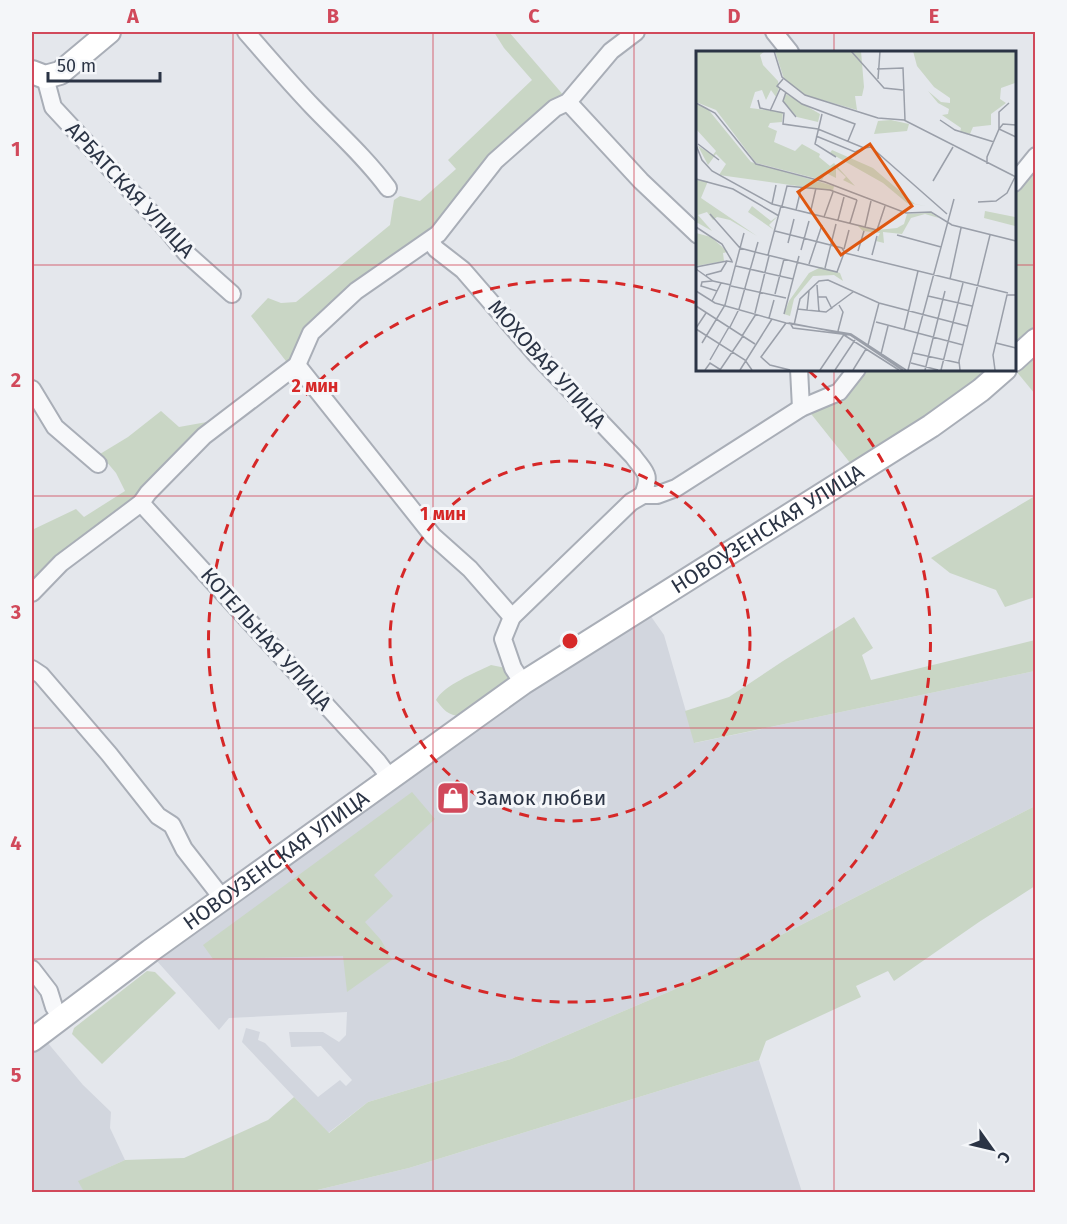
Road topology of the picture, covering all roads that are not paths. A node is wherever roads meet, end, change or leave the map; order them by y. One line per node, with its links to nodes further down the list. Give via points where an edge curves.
1 (109, 32): 6 (main road, via 60,73)
2 (246, 32): 10 (street)
3 (636, 32): 7 (street, via 611,51)
4 (774, 32): 5 (street)
5 (789, 51)
6 (38, 74): 13 (street, АРБАТСКАЯ УЛИЦА, via 53,107 186,253)
7 (568, 102): 11 (street); 12 (street, via 555,108 495,161)
8 (1035, 156): 9 (street)
9 (1016, 180)
10 (388, 188)
11 (696, 233)
12 (430, 241): 16 (street, via 356,291 311,333); 23 (street, МОХОВАЯ УЛИЦА, via 463,270 633,456 647,474)
13 (232, 294)
14 (1035, 340): 15 (main road)
15 (1016, 358)
16 (297, 365): 24 (street, via 204,436); 26 (street, via 433,536 470,569)
17 (799, 370): 21 (street)
18 (856, 370): 21 (street, via 839,392)
19 (1004, 370): 28 (main road, НОВОУЗЕНСКАЯ УЛИЦА, via 931,426)
20 (32, 389): 22 (street, via 55,427)
21 (801, 408): 23 (street, via 676,488)
22 (98, 464)
23 (643, 495): 26 (street)
24 (141, 503): 25 (street, via 62,563); 29 (street, КОТЕЛЬНАЯ УЛИЦА)
25 (32, 593)
26 (512, 617): 28 (street, via 503,639)
27 (32, 669): 30 (street, via 109,754 158,816 172,825 184,849)
28 (523, 683): 29 (main road, НОВОУЗЕНСКАЯ УЛИЦА)
29 (390, 778): 30 (main road, НОВОУЗЕНСКАЯ УЛИЦА)
30 (223, 899): 32 (main road, НОВОУЗЕНСКАЯ УЛИЦА)
31 (32, 969): 32 (street, via 49,991)
32 (61, 1018): 33 (main road, НОВОУЗЕНСКАЯ УЛИЦА)
33 (32, 1040)

